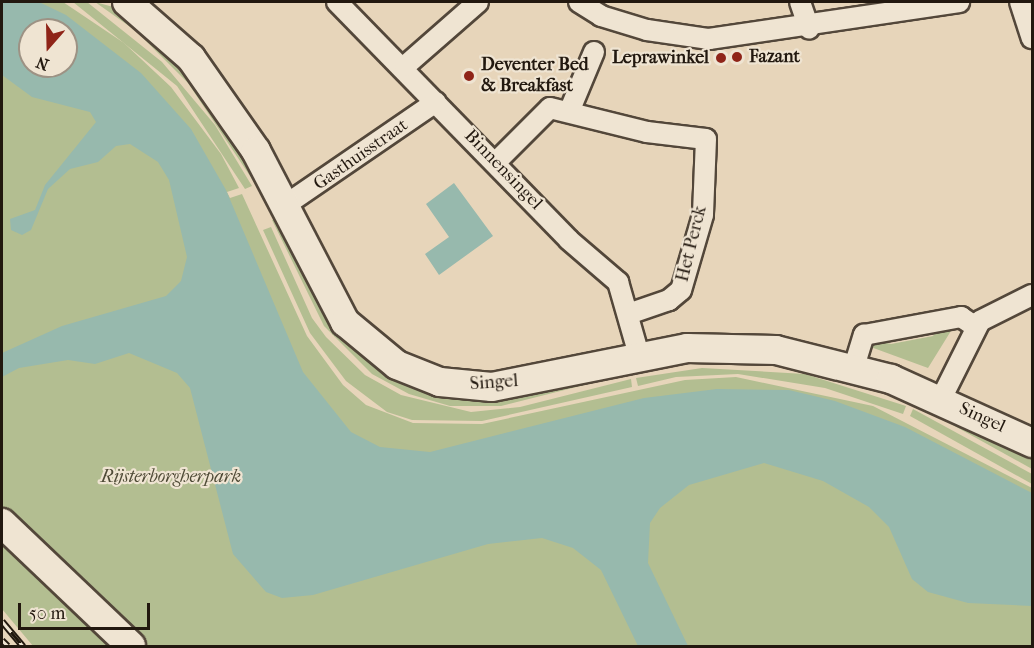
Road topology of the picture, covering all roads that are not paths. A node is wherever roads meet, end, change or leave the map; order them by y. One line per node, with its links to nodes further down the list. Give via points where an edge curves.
1 (127, 2): 15 (street, Singel, via 191,58 256,151)
2 (337, 2): 11 (street, Binnensingel)
3 (478, 2): 11 (street)
4 (579, 2): 8 (street, via 619,22 674,35 743,37)
5 (800, 2): 8 (street)
6 (959, 2): 8 (street)
7 (1020, 2): 9 (street)
8 (809, 28)
9 (1032, 38)
10 (594, 52): 13 (street)
11 (405, 66): 12 (street, Binnensingel)
12 (436, 102): 14 (street, Binnensingel); 15 (street, Gasthuisstraat)
13 (569, 112): 14 (street, Het Perck, via 550,108); 17 (street, Het Perck, via 647,132 706,139 703,215 681,290 669,300)
14 (496, 162): 17 (street, Binnensingel, via 569,240 618,282)
15 (284, 206): 19 (street, Singel, via 345,322 381,355 411,372 452,384 492,387)
16 (1032, 295): 18 (street, via 992,311)
17 (631, 313): 19 (street, Binnensingel)
18 (976, 327): 20 (street, via 961,317 864,335); 21 (street)
19 (639, 355): 20 (street, Singel, via 734,347)
20 (854, 366): 21 (street, Singel)
21 (941, 399): 22 (street, Singel)
22 (1032, 443)
23 (2, 524): 24 (street)
24 (131, 646)

